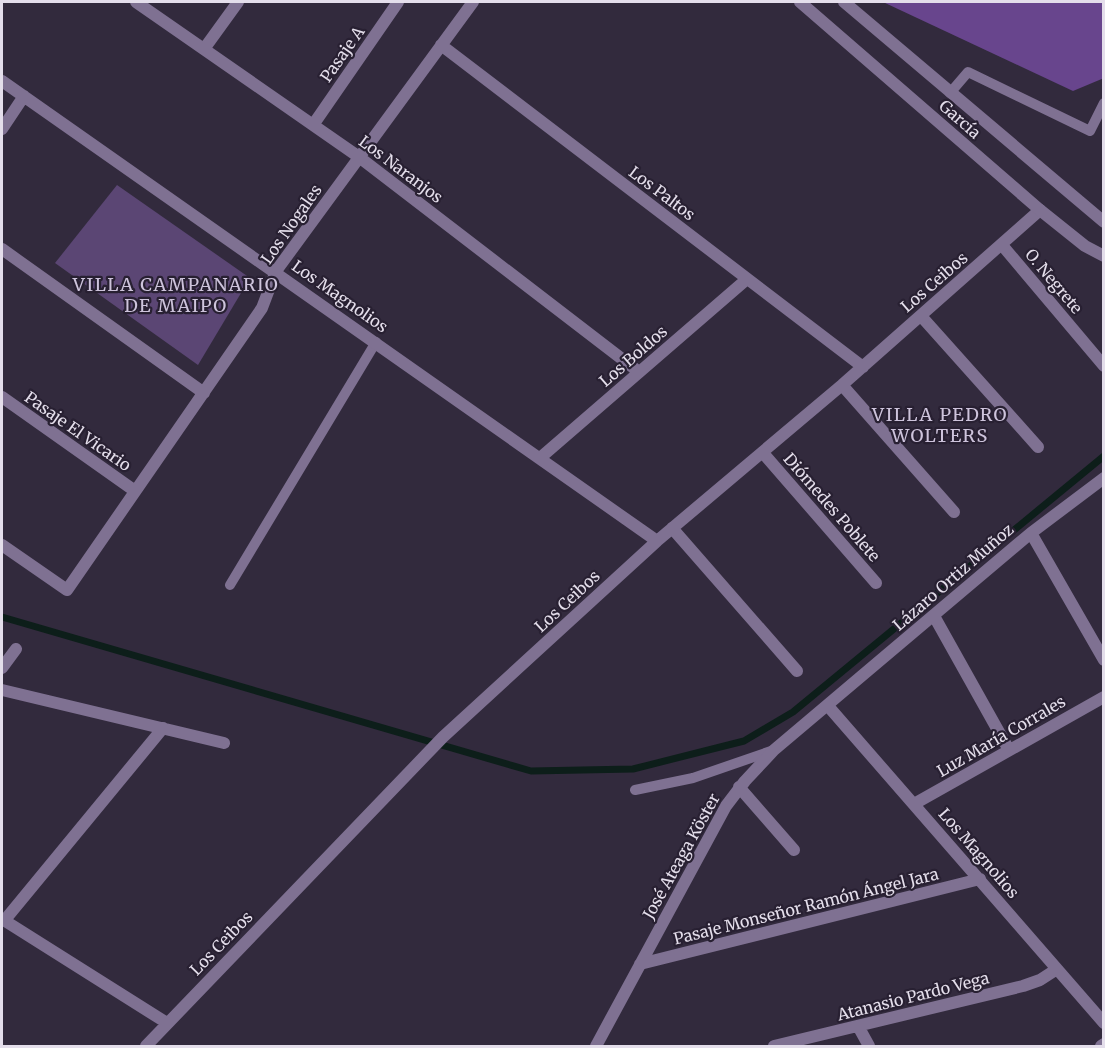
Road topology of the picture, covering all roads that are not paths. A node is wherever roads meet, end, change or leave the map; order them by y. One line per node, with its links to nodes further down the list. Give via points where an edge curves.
1 (136, 2): 8 (street, Los Naranjos)
2 (238, 2): 8 (street)
3 (398, 2): 13 (street, Pasaje A)
4 (473, 2): 7 (street, Los Nogales)
5 (800, 2): 16 (street, García)
6 (844, 2): 10 (street, García)
7 (441, 45): 15 (street, Los Nogales); 22 (street, Los Paltos)
8 (204, 49): 13 (street, Los Naranjos)
9 (2, 81): 11 (street, Los Magnolios)
10 (950, 93): 12 (lane, via 968,72 1090,131); 17 (street, García)
11 (24, 96): 14 (street); 21 (street, Los Magnolios)
12 (1104, 103)
13 (313, 125): 15 (street, Los Naranjos)
14 (2, 129)
15 (359, 157): 21 (street, Los Nogales); 27 (street, Los Naranjos)
16 (1040, 210): 18 (street, Los Ceibos); 20 (street, García, via 1078,242)
17 (1104, 222)
18 (1002, 245): 23 (street, Los Ceibos); 25 (street, O. Negrete)
19 (2, 249): 29 (street)
20 (1104, 256)
21 (276, 271): 24 (street, Los Magnolios); 29 (street, Los Nogales, via 262,308)
22 (747, 279): 26 (street, Los Paltos); 27 (street, Los Boldos)
23 (921, 316): 26 (street, Los Ceibos); 31 (street)
24 (376, 342): 33 (street, Los Magnolios); 42 (lane)
25 (1104, 366)
26 (863, 367): 28 (street, Los Ceibos)
27 (639, 372): 33 (street, Los Boldos)
28 (842, 385): 32 (street, Los Ceibos); 36 (street)
29 (204, 393): 35 (street, Los Nogales)
30 (2, 397): 35 (street, Pasaje El Vicario)
31 (1038, 447)
32 (763, 453): 37 (street, Los Ceibos); 41 (street, Diómedes Poblete)
33 (540, 458): 39 (street, Los Magnolios)
34 (1104, 478): 38 (street, Lázaro Ortiz Muñoz)
35 (135, 491): 40 (street, Los Nogales, via 67,590)
36 (954, 512)
37 (672, 528): 39 (street, Los Ceibos); 47 (street)
38 (1031, 533): 43 (street, Lázaro Ortiz Muñoz); 45 (street)
39 (657, 541): 63 (street, Los Ceibos, via 443,737)
40 (2, 545)
41 (876, 583)
42 (230, 585)
43 (934, 616): 50 (street, Lázaro Ortiz Muñoz); 54 (street)
44 (16, 649): 46 (street)
45 (1104, 660)
46 (2, 668)
47 (797, 671)
48 (2, 690): 51 (street)
49 (1104, 697): 54 (street, Luz María Corrales)
50 (828, 706): 53 (street, José Ateaga Köster); 57 (street, Los Magnolios)
51 (163, 728): 52 (street); 60 (street)
52 (224, 743)
53 (774, 750): 55 (street, José Ateaga Köster); 56 (lane, via 693,778)
54 (1009, 750): 57 (street, Luz María Corrales)
55 (739, 787): 58 (street); 61 (street, José Ateaga Köster)
56 (634, 790)
57 (914, 804): 59 (street, Los Magnolios)
58 (794, 850)
59 (980, 879): 61 (street, Pasaje Monseñor Ramón Ángel Jara); 62 (street, Los Magnolios)
60 (3, 920): 63 (street)
61 (640, 964): 67 (street, José Ateaga Köster)
62 (1057, 969): 64 (street, Los Magnolios); 65 (street, Atanasio Pardo Vega, via 1023,986)
63 (167, 1023): 66 (street, Los Ceibos)
64 (1104, 1023)
65 (858, 1026): 68 (street, Atanasio Pardo Vega); 69 (street)
66 (146, 1047)
67 (596, 1047)
68 (774, 1047)
69 (869, 1047)

